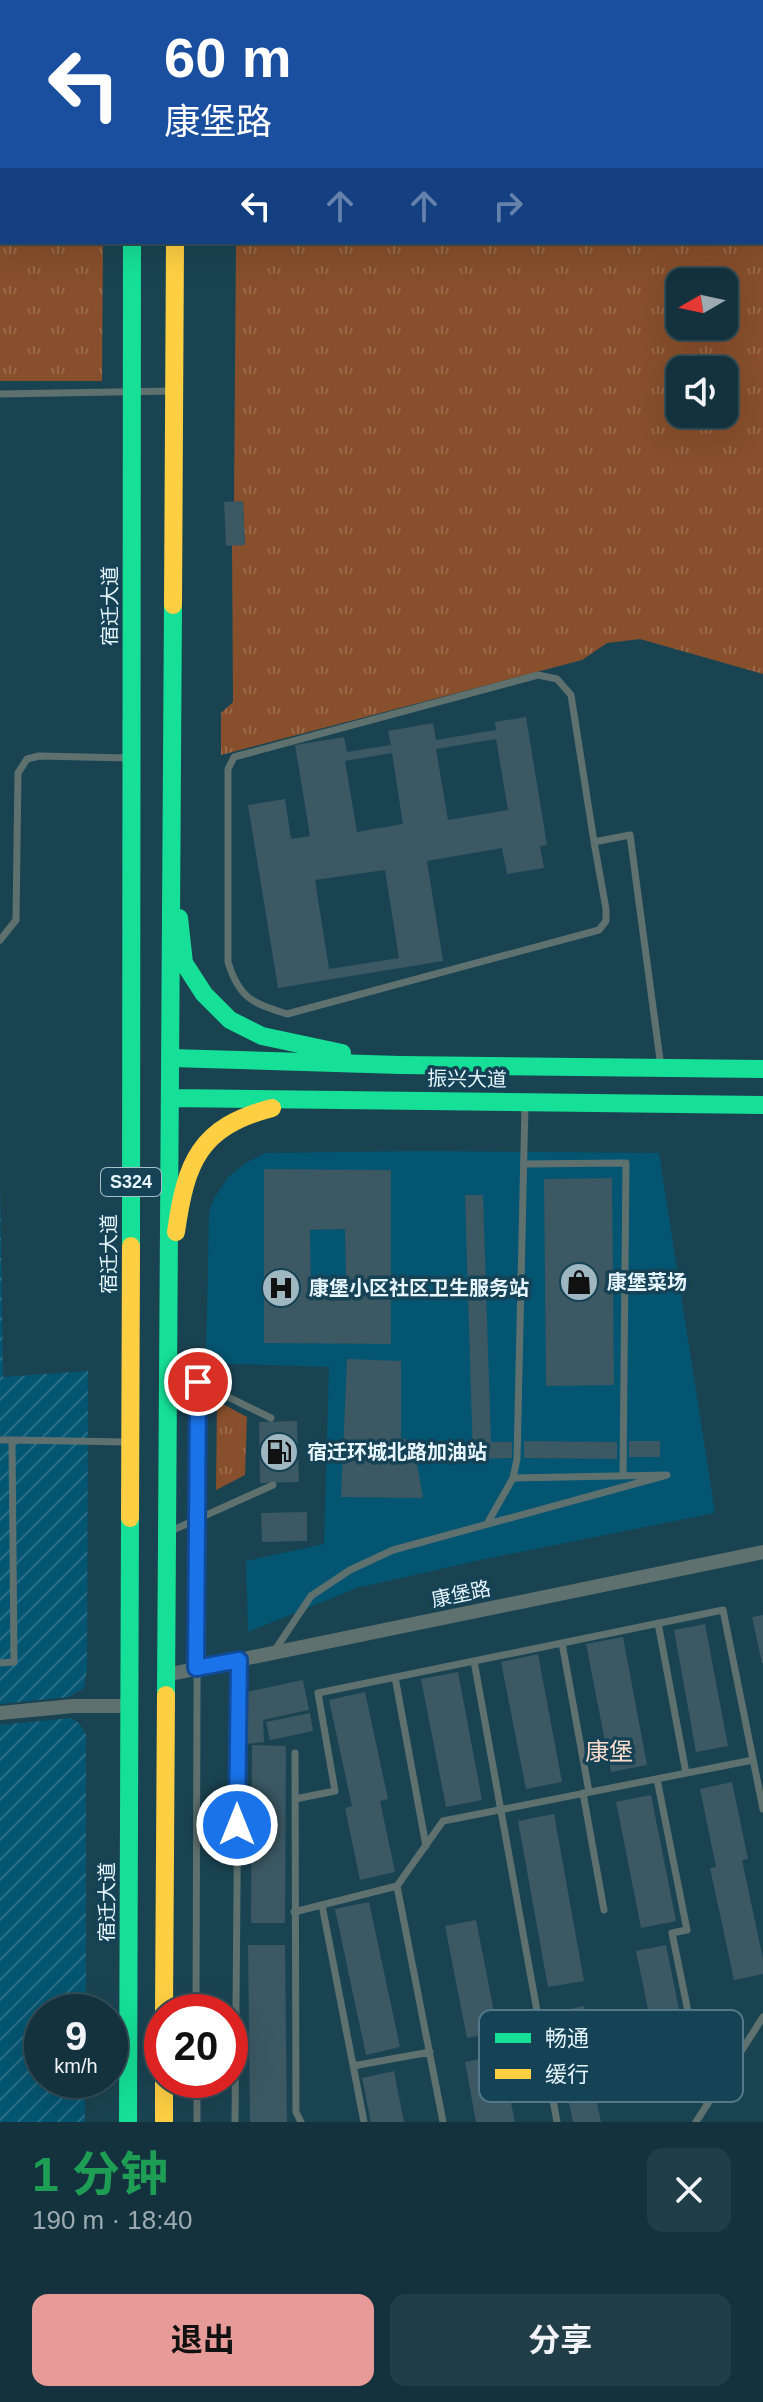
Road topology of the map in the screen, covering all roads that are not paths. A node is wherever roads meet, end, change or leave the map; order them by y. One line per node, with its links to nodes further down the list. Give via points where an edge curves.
1 (132, 244): 3 (main road, 宿迁大道 / S324)
2 (175, 244): 4 (main road, S324)
3 (132, 391): 4 (lane); 5 (lane); 6 (main road, 宿迁大道 / S324)
4 (174, 391): 8 (main road, S324)
5 (0, 394)
6 (133, 758): 9 (lane, via 27,759 18,773 16,920); 25 (main road, 宿迁大道 / S324)
7 (594, 842): 7 (lane, via 571,695 557,679 538,675 234,757 228,769 228,962 234,981 253,1001 287,1014 599,930 606,909); 12 (lane, via 630,835)
8 (171, 862): 10 (main road, S324); 11 (main road, via 184,963 230,1020 262,1036)
9 (0, 940)
10 (171, 1058): 11 (main road, 振兴大道); 14 (main road, S324)
11 (400, 1065): 12 (main road, 振兴大道)
12 (662, 1069): 13 (main road, 振兴大道)
13 (763, 1069)
14 (170, 1098): 15 (main road, 振兴大道); 19 (main road, S324)
15 (392, 1101): 16 (main road, 振兴大道); 19 (main road, via 272,1108 248,1113 215,1131 189,1169)
16 (525, 1102): 17 (main road, 振兴大道); 18 (lane)
17 (763, 1105)
18 (524, 1164): 26 (lane, via 626,1163); 27 (lane)
19 (168, 1299): 20 (main road, S324)
20 (168, 1367): 21 (lane); 31 (main road, S324)
21 (198, 1382): 22 (lane); 29 (lane)
22 (271, 1418)
23 (0, 1440): 24 (lane)
24 (12, 1440): 25 (lane); 38 (lane, via 14,1662)
25 (130, 1443): 42 (main road, 宿迁大道 / S324)
26 (623, 1476): 27 (lane); 30 (lane, via 667,1475)
27 (513, 1478): 30 (lane)
28 (273, 1485): 29 (lane)
29 (197, 1519): 31 (lane); 39 (lane)
30 (487, 1524): 35 (lane, via 393,1550 350,1570 311,1596)
31 (167, 1533): 40 (main road, S324)
32 (763, 1552): 35 (street, 康堡路)
33 (658, 1623): 34 (lane); 45 (lane, via 723,1610); 46 (lane)
34 (562, 1643): 37 (lane); 48 (lane)
35 (274, 1652): 36 (street, 康堡路)
36 (239, 1660): 39 (street, 康堡路); 74 (lane)
37 (474, 1661): 41 (lane); 51 (lane)
38 (0, 1663)
39 (196, 1668): 40 (street, 康堡路); 58 (lane)
40 (166, 1675): 57 (main road, S324)
41 (395, 1677): 49 (lane, via 318,1693 335,1791); 52 (lane)
42 (129, 1706): 43 (street); 71 (main road, 宿迁大道 / S324)
43 (0, 1713)
44 (295, 1753): 49 (lane)
45 (753, 1760): 46 (lane); 50 (lane)
46 (686, 1773): 47 (lane)
47 (657, 1779): 48 (lane); 60 (lane, via 687,1930 672,1933)
48 (586, 1793): 51 (lane); 55 (lane)
49 (295, 1799): 56 (lane)
50 (763, 1809)
51 (501, 1810): 52 (lane, via 443,1821); 59 (lane)
52 (426, 1846): 53 (lane)
53 (397, 1886): 54 (lane); 63 (lane)
54 (322, 1905): 56 (lane); 64 (lane)
55 (604, 1910)
56 (294, 1912): 75 (lane, via 296,2112)
57 (164, 1994)
58 (196, 1994)
59 (537, 2010)
60 (688, 2010)
61 (763, 2017): 62 (lane)
62 (743, 2048)
63 (430, 2052): 64 (lane); 77 (lane)
64 (353, 2066): 76 (lane)
65 (164, 2098): 72 (main road)
66 (197, 2098): 73 (lane)
67 (553, 2102): 78 (lane)
68 (706, 2102): 70 (lane)
69 (709, 2102): 70 (lane)
70 (707, 2105): 79 (lane)
71 (128, 2122)
72 (164, 2122)
73 (197, 2122)
74 (235, 2122)
75 (301, 2122)
76 (364, 2122)
77 (443, 2122)
78 (557, 2122)
79 (696, 2122)

